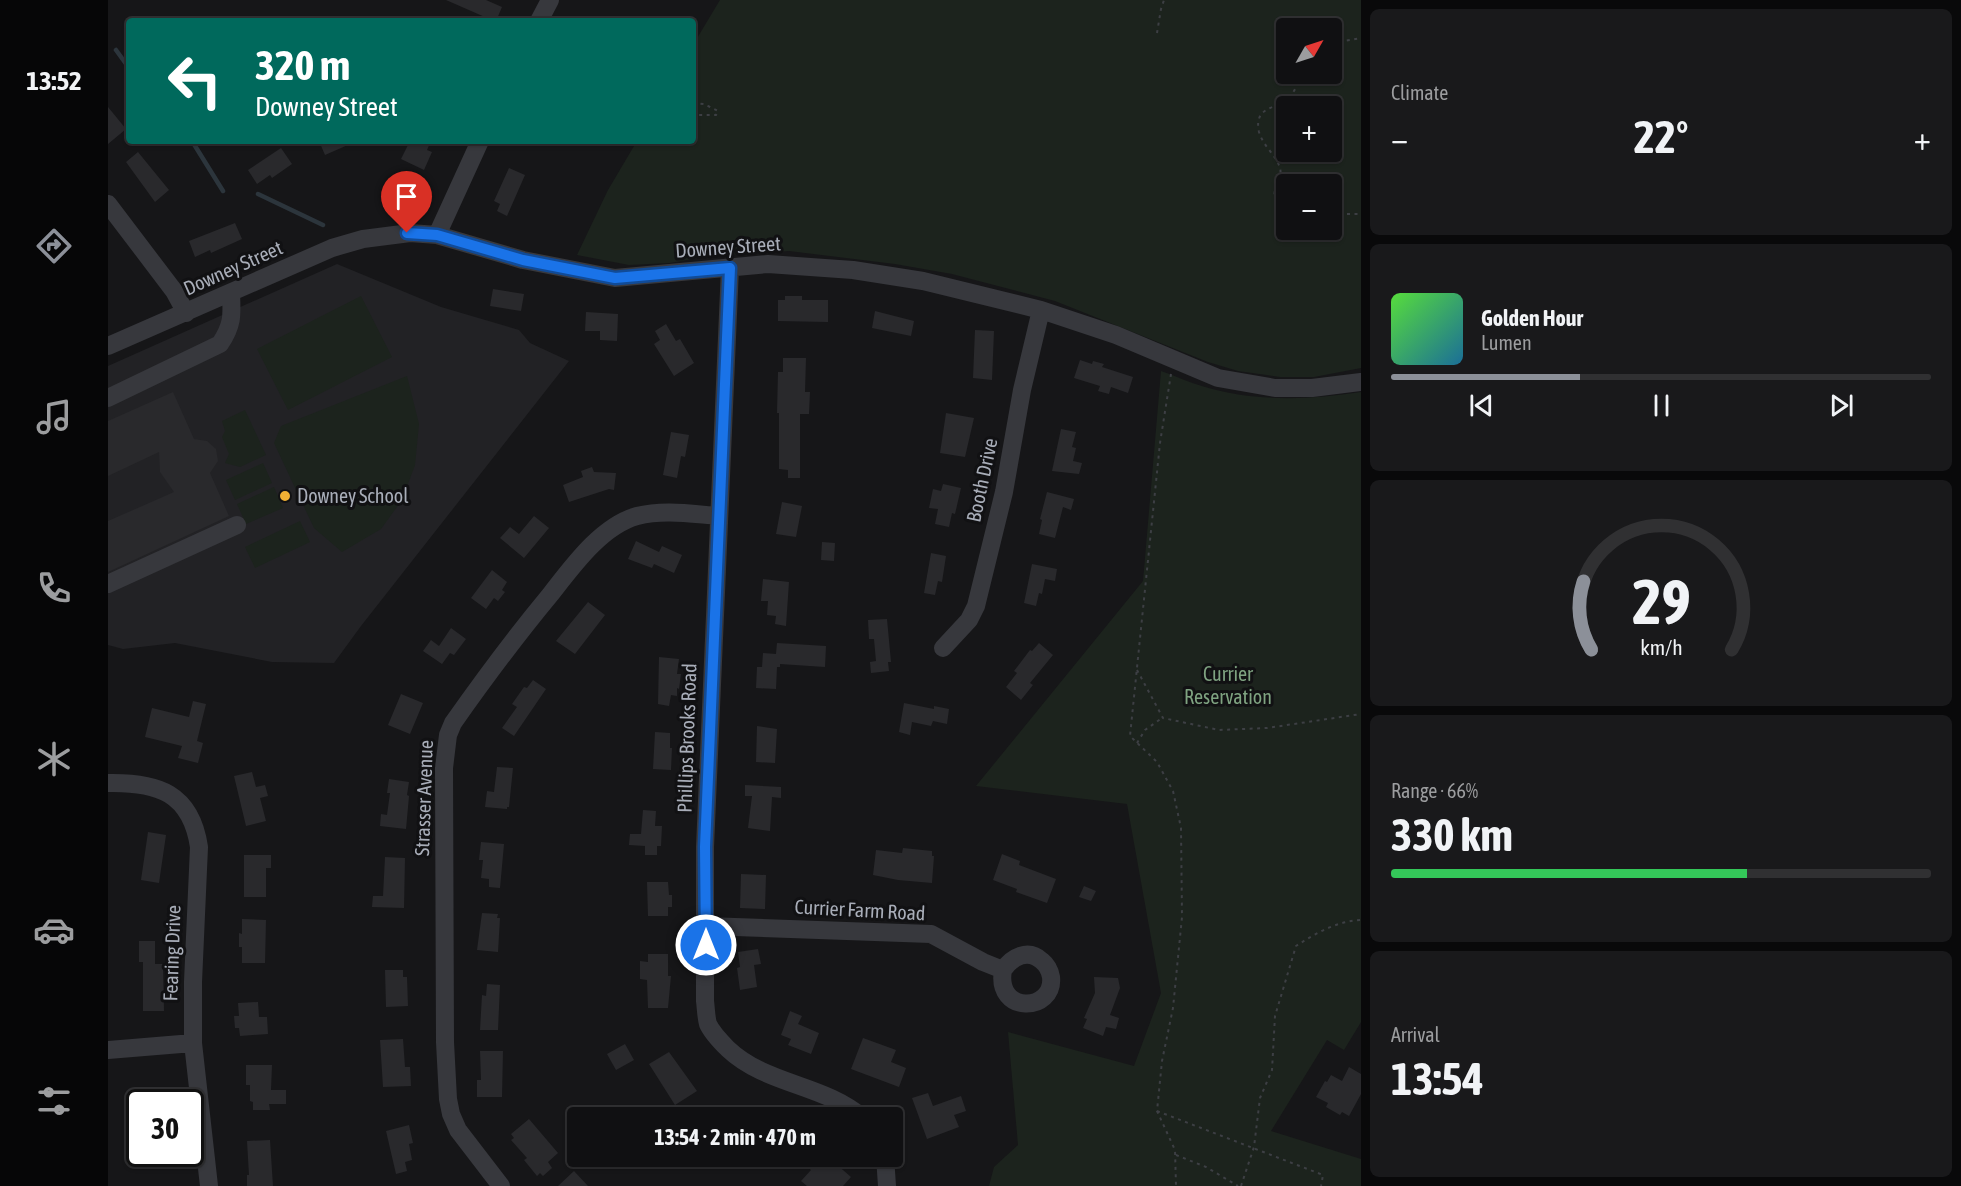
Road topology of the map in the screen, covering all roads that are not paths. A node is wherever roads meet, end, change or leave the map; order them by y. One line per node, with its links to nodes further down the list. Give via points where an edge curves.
1 (550, 0): 2 (street)
2 (541, 18)
3 (479, 144): 5 (street)
4 (108, 204): 9 (street, via 174,291)
5 (437, 235): 6 (street, Downey Street, via 523,260 615,278); 7 (street, Downey Street, via 410,233 359,240)
6 (730, 268): 8 (street, Downey Street, via 768,264 853,270 923,281); 13 (street, Phillips Brooks Road)
7 (231, 293): 9 (street, Downey Street); 12 (street, via 229,331 220,344)
8 (1041, 310): 11 (street, Downey Street, via 1116,335 1218,378 1312,388); 16 (street, Booth Drive, via 976,606 969,620)
9 (186, 313): 10 (street, Downey Street)
10 (108, 346)
11 (1361, 382)
12 (108, 398)
13 (719, 516): 18 (street, Phillips Brooks Road, via 705,847); 25 (street, Strasser Avenue, via 653,513 634,517 600,538 507,647 448,735 444,768 448,1098 458,1130)
14 (237, 525): 15 (street)
15 (108, 584)
16 (943, 648)
17 (108, 783): 20 (street, Fearing Drive, via 152,786 166,792 186,810 196,829 199,847)
18 (706, 926): 19 (street, Currier Farm Road, via 931,934); 22 (street, Phillips Brooks Road, via 705,1001 708,1023 720,1042 765,1074)
19 (1003, 970)
20 (193, 1043): 21 (street); 24 (street, Fearing Drive)
21 (108, 1050)
22 (851, 1107)
23 (886, 1167): 26 (street)
24 (208, 1186)
25 (501, 1186)
26 (887, 1186)

